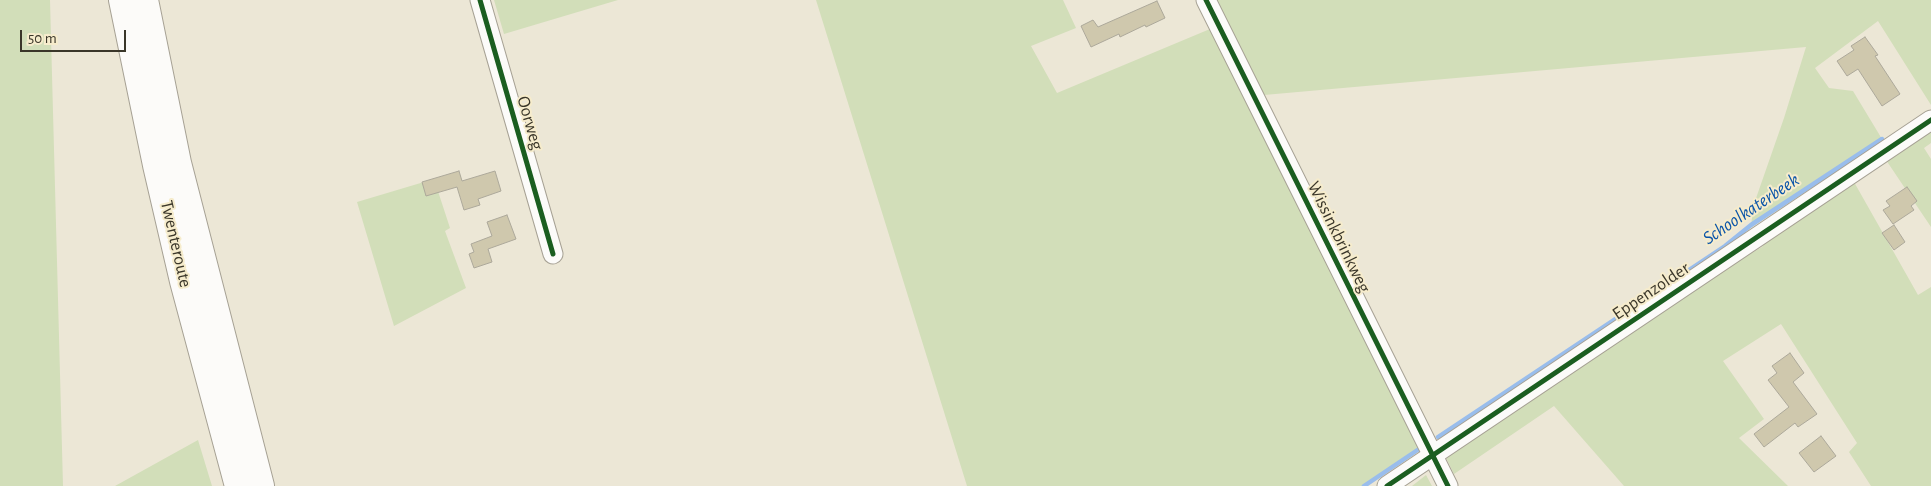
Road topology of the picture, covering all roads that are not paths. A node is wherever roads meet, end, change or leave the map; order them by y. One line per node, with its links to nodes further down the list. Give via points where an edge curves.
1 (122, 0): 8 (highway, Twenteroute, via 184,281)
2 (144, 0): 9 (highway, Twenteroute, via 177,163)
3 (480, 0): 6 (street, Oorweg)
4 (1206, 0): 7 (street, Wissinkbrinkweg)
5 (1931, 120): 7 (street, Eppenzolder)
6 (553, 254)
7 (1432, 455): 10 (street, Eppenzolder); 11 (street, Wissinkbrinkweg)
8 (238, 486)
9 (260, 486)
10 (1386, 486)
11 (1448, 486)

